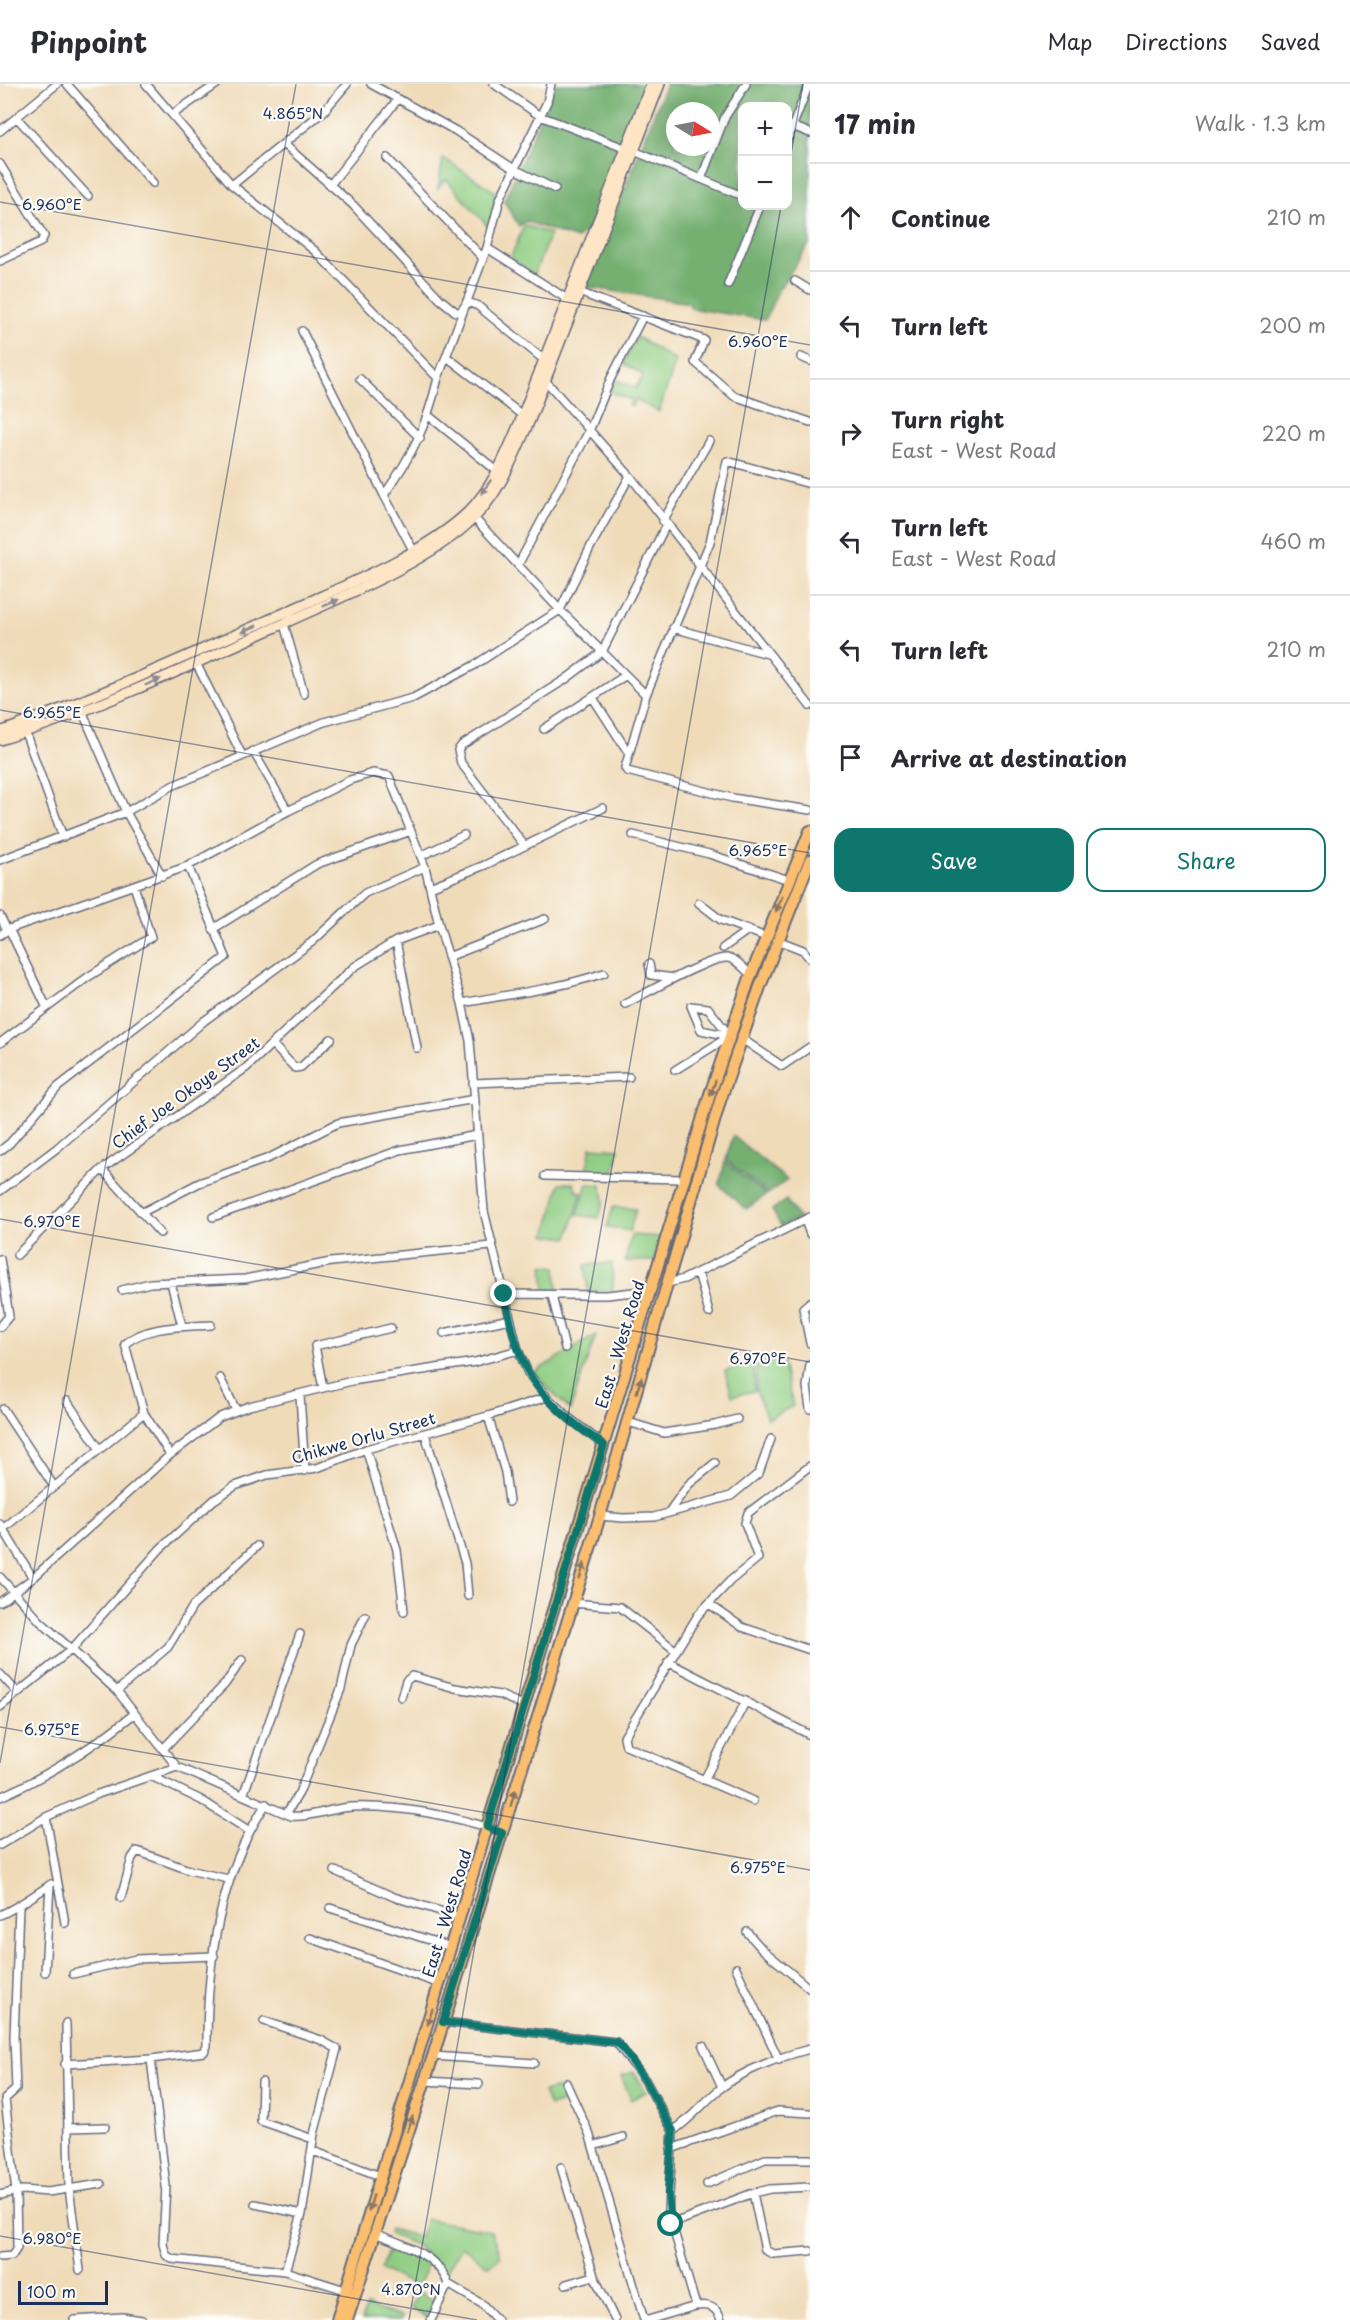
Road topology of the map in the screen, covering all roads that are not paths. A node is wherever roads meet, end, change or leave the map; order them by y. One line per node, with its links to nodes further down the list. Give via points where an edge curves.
1 (57, 84): 18 (street)
2 (67, 84): 28 (street)
3 (146, 84): 16 (street)
4 (218, 84): 16 (street)
5 (348, 84): 22 (street, via 324,111)
6 (371, 84): 14 (street)
7 (389, 84): 14 (street)
8 (494, 84): 17 (street)
9 (551, 84): 17 (street)
10 (651, 84): 23 (main road)
11 (660, 84): 23 (main road)
12 (746, 84): 27 (street, via 725,117)
13 (809, 84): 19 (street)
14 (383, 92): 15 (street)
15 (398, 99): 26 (street); 30 (street)
16 (173, 114): 29 (street)
17 (540, 116): 23 (street); 26 (street)
18 (17, 118): 20 (street); 33 (street)
19 (792, 126): 21 (street)
20 (0, 131)
21 (810, 133)
22 (284, 144): 29 (street); 30 (street)
23 (631, 150): 27 (street); 41 (main road); 42 (main road)
24 (387, 158): 36 (street)
25 (0, 164): 37 (street, via 44,236 41,242)
26 (514, 169): 31 (street); 35 (street, via 500,199)
27 (700, 179): 32 (street)
28 (153, 183)
29 (232, 185): 50 (street, via 315,251)
30 (330, 185): 43 (street, via 440,299 456,312)
31 (555, 189)
32 (738, 194)
33 (88, 196)
34 (758, 210): 39 (street)
35 (487, 248): 36 (street); 42 (street)
36 (482, 257): 43 (street)
37 (0, 261)
38 (795, 281): 40 (street)
39 (728, 285)
40 (810, 290)
41 (579, 292): 44 (street); 52 (main road)
42 (567, 299): 48 (main road)
43 (468, 302): 46 (street); 48 (street)
44 (643, 316): 55 (street, via 704,340 695,362 734,396); 56 (street)
45 (302, 331): 62 (street)
46 (447, 357): 50 (street); 54 (street)
47 (801, 357): 49 (street)
48 (544, 360): 54 (main road)
49 (810, 361)
50 (438, 378): 53 (street)
51 (360, 379): 57 (street)
52 (544, 379): 56 (street); 63 (main road, via 507,472)
53 (429, 416): 57 (street); 59 (street)
54 (522, 416): 59 (main road)
55 (810, 422)
56 (590, 429): 60 (street); 66 (street)
57 (420, 438): 62 (street)
58 (709, 441): 64 (street)
59 (497, 471): 65 (main road, one-way to 65, via 468,512)
60 (630, 476): 64 (street); 68 (street)
61 (810, 484): 67 (street, via 727,461 718,514)
62 (384, 495): 65 (street)
63 (474, 518): 66 (street); 69 (main road, one-way to 63, via 429,551)
64 (665, 523): 67 (street); 71 (street)
65 (413, 550): 81 (main road, one-way to 81, via 343,587 121,687)
66 (518, 565): 68 (street)
67 (700, 569): 70 (street); 72 (street)
68 (560, 609): 71 (street); 84 (street, via 473,666 412,698 324,722)
69 (284, 624): 73 (main road); 75 (street)
70 (673, 628): 72 (street); 76 (street)
71 (602, 652): 74 (street); 96 (street, via 458,750 461,763)
72 (768, 654): 78 (street)
73 (196, 663): 79 (main road, one-way to 73); 86 (street)
74 (626, 675): 76 (street); 77 (street)
75 (304, 694)
76 (645, 695): 85 (street)
77 (593, 699): 80 (street); 85 (street)
78 (810, 706)
79 (83, 712): 82 (main road); 90 (street)
80 (544, 729)
81 (0, 732)
82 (25, 732): 83 (main road); 95 (street)
83 (0, 740)
84 (253, 751): 86 (street); 88 (street)
85 (628, 752): 89 (street, via 626,770 647,778 732,798)
86 (242, 755): 90 (street, via 172,786)
87 (603, 808): 96 (street)
88 (288, 810): 91 (street, via 350,780 382,773 389,776); 100 (street)
89 (810, 810)
90 (126, 812): 95 (street); 102 (street)
91 (411, 831): 97 (street); 110 (street, via 317,864)
92 (810, 831): 103 (main road, East - West Road)
93 (464, 835): 97 (street)
94 (633, 835): 103 (street)
95 (63, 837): 98 (street)
96 (524, 845): 105 (street)
97 (421, 856): 101 (street)
98 (1, 857)
99 (810, 860): 115 (main road, East - West Road)
100 (188, 866): 102 (street); 110 (street)
101 (425, 867): 105 (street); 142 (street, via 365,894 312,942 204,1021 57,1148)
102 (162, 876): 104 (street)
103 (789, 880): 114 (main road, East - West Road, one-way to 114)
104 (134, 886): 111 (street); 126 (street, via 151,937)
105 (430, 887): 109 (street)
106 (699, 903): 112 (street, via 721,920)
107 (0, 916): 111 (street)
108 (545, 919): 118 (street)
109 (439, 925): 116 (street, Chief Joe Okoye Street); 118 (street)
110 (213, 929): 138 (street, via 226,957 58,1087)
111 (8, 930): 113 (street); 126 (street)
112 (748, 930): 114 (street); 117 (street)
113 (0, 935)
114 (766, 937): 122 (main road, East - West Road)
115 (777, 940): 119 (street, via 803,950); 127 (main road, East - West Road)
116 (396, 941): 130 (street, Chief Joe Okoye Street, via 354,967); 132 (street)
117 (723, 948)
118 (448, 957): 124 (street)
119 (810, 959)
120 (650, 964): 123 (street, via 651,975)
121 (604, 973): 124 (street, via 527,993)
122 (751, 975): 123 (street, via 728,958); 127 (main road, East - West Road)
123 (674, 978): 125 (street)
124 (462, 1002): 135 (street)
125 (625, 1004)
126 (47, 1008): 129 (street)
127 (736, 1038): 127 (street, via 708,1008 691,1006 701,1030); 131 (street, via 782,1066); 133 (street); 141 (main road, East - West Road, one-way to 141); 153 (main road, East - West Road)
128 (331, 1039): 130 (street, via 295,1068)
129 (0, 1042)
130 (272, 1044): 139 (street, Chief Joe Okoye Street, via 246,1068)
131 (810, 1047)
132 (417, 1048)
133 (675, 1070)
134 (629, 1077): 135 (street)
135 (473, 1083): 136 (street)
136 (475, 1099): 137 (street); 143 (street, via 338,1123 269,1158 199,1183)
137 (477, 1135): 144 (street, via 391,1153); 148 (street)
138 (0, 1150)
139 (102, 1169): 143 (street); 149 (street, Chief Joe Okoye Street)
140 (545, 1176): 141 (street)
141 (684, 1179): 155 (main road, East - West Road)
142 (0, 1191)
143 (141, 1213): 146 (street)
144 (213, 1216)
145 (807, 1218): 147 (street); 151 (street)
146 (160, 1233)
147 (810, 1234)
148 (491, 1246): 152 (street, via 331,1262 245,1279); 156 (street)
149 (17, 1255)
150 (0, 1259): 163 (street, via 9,1316)
151 (698, 1272): 153 (street); 159 (street)
152 (171, 1283): 154 (street); 162 (street)
153 (668, 1283): 181 (main road, East - West Road, one-way to 153)
154 (122, 1290)
155 (651, 1290): 157 (street); 184 (main road, East - West Road)
156 (504, 1294): 157 (street); 160 (street)
157 (552, 1296): 167 (street)
158 (810, 1302): 166 (street, via 802,1308)
159 (709, 1313)
160 (510, 1319): 165 (street); 168 (street)
161 (211, 1325): 162 (street)
162 (182, 1326): 178 (street, via 125,1344)
163 (0, 1327)
164 (391, 1328): 171 (street, via 315,1346)
165 (444, 1333)
166 (810, 1343)
167 (565, 1348)
168 (518, 1350): 171 (street, via 475,1362); 173 (street, via 528,1372)
169 (810, 1365): 176 (street)
170 (220, 1378): 177 (street)
171 (323, 1388): 172 (street)
172 (300, 1395): 177 (street); 190 (street)
173 (547, 1397): 179 (street, Chikwe Orlu Street); 184 (street)
174 (67, 1401): 185 (street)
175 (3, 1409): 191 (street)
176 (810, 1409)
177 (236, 1410): 187 (street, via 204,1428)
178 (144, 1413): 185 (street); 187 (street)
179 (488, 1416): 182 (street, Chikwe Orlu Street); 192 (street, via 505,1472)
180 (737, 1419): 181 (street, via 664,1433)
181 (628, 1422): 194 (main road, East - West Road)
182 (425, 1434): 186 (street, Chikwe Orlu Street); 200 (street, via 465,1563)
183 (771, 1439): 193 (street, via 759,1473 731,1496)
184 (604, 1445): 217 (main road, East - West Road)
185 (99, 1448): 191 (street)
186 (366, 1449): 190 (street, Chikwe Orlu Street); 204 (street, via 397,1550)
187 (170, 1455): 198 (street)
188 (715, 1463): 193 (street, via 689,1484)
189 (810, 1466): 203 (street, via 748,1513 745,1523 758,1558)
190 (305, 1471): 207 (street, Chikwe Orlu Street, via 253,1478 214,1500 153,1556)
191 (53, 1485): 195 (street)
192 (509, 1502)
193 (668, 1513): 194 (street, via 640,1518)
194 (600, 1516): 202 (main road, East - West Road, one-way to 194)
195 (2, 1526): 198 (street)
196 (257, 1546): 213 (street, via 193,1606 168,1647)
197 (0, 1577): 199 (street)
198 (33, 1578): 199 (street)
199 (12, 1594): 201 (street); 207 (street)
200 (468, 1596)
201 (0, 1602)
202 (572, 1603): 208 (street, via 620,1607); 233 (main road, East - West Road, one-way to 202)
203 (709, 1604): 208 (street); 209 (street, via 742,1627)
204 (404, 1611)
205 (365, 1616): 229 (street, via 351,1645 341,1689 299,1793)
206 (300, 1634): 225 (street)
207 (72, 1649): 213 (street); 214 (street, Chikwe Orlu Street)
208 (675, 1650): 211 (street)
209 (810, 1650)
210 (242, 1660): 221 (street, via 225,1684)
211 (668, 1662): 216 (street); 224 (street, via 624,1743)
212 (0, 1674): 214 (street)
213 (117, 1691): 219 (street)
214 (18, 1693): 218 (street, Chikwe Orlu Street)
215 (401, 1696): 217 (street, via 412,1676 500,1695)
216 (746, 1701): 220 (street); 224 (street)
217 (525, 1706): 231 (main road, East - West Road)
218 (0, 1707)
219 (134, 1714): 221 (street); 226 (street, via 102,1740 26,1786)
220 (810, 1735)
221 (164, 1748): 222 (street)
222 (177, 1767): 223 (street); 225 (street)
223 (151, 1776): 230 (street); 232 (street, via 201,1800)
224 (704, 1780): 227 (street)
225 (244, 1794): 228 (street)
226 (0, 1797)
227 (753, 1801)
228 (266, 1804): 229 (street); 232 (street)
229 (286, 1814): 231 (street, via 300,1817 334,1809 378,1808)
230 (46, 1817): 234 (street); 236 (street)
231 (487, 1827): 233 (street); 243 (main road, East - West Road)
232 (248, 1830): 237 (street)
233 (502, 1833): 255 (main road, East - West Road)
234 (0, 1845)
235 (335, 1871): 243 (street, via 394,1897)
236 (58, 1878): 238 (street); 244 (street)
237 (228, 1879): 239 (street, via 137,1851); 248 (street)
238 (50, 1885): 240 (street); 250 (street)
239 (121, 1898)
240 (19, 1906): 242 (street); 285 (street, via 16,2083 15,2092 5,2099)
241 (330, 1908): 247 (street)
242 (0, 1915)
243 (460, 1917): 247 (main road, East - West Road)
244 (64, 1923)
245 (747, 1932): 253 (street)
246 (310, 1938): 252 (street)
247 (451, 1947): 252 (main road, East - West Road)
248 (214, 1956): 251 (street, via 136,1959); 260 (street, via 204,2052)
249 (736, 1968): 261 (street)
250 (45, 1972)
251 (73, 1974)
252 (440, 1984): 280 (main road, East - West Road, one-way to 280)
253 (810, 1989)
254 (264, 2021): 274 (street, via 337,2049)
255 (443, 2022): 259 (main road, East - West Road); 272 (street, via 616,2042 645,2080)
256 (66, 2023): 263 (street)
257 (702, 2046): 268 (street)
258 (810, 2049): 261 (street)
259 (433, 2056): 262 (street); 264 (main road, East - West Road)
260 (151, 2059): 263 (street); 295 (street, via 166,2186 166,2254 172,2259)
261 (779, 2060): 268 (street)
262 (534, 2063)
263 (66, 2064): 271 (street)
264 (425, 2081): 267 (street); 291 (main road, East - West Road, one-way to 264)
265 (262, 2082): 274 (street, via 261,2121)
266 (566, 2083): 275 (street)
267 (479, 2084)
268 (722, 2087): 272 (street)
269 (810, 2114): 276 (street, via 778,2111)
270 (105, 2127): 271 (street)
271 (68, 2128): 284 (street)
272 (673, 2131): 276 (street)
273 (623, 2137): 275 (street)
274 (313, 2139): 277 (street)
275 (593, 2146): 308 (street)
276 (671, 2149): 290 (street)
277 (313, 2151): 280 (street); 289 (street)
278 (810, 2159): 282 (street, via 765,2159)
279 (561, 2167): 296 (street)
280 (380, 2176): 299 (main road, East - West Road, one-way to 299)
281 (101, 2184): 284 (street)
282 (707, 2184)
283 (810, 2187): 286 (street, via 770,2188)
284 (69, 2188): 285 (street); 294 (street)
285 (16, 2192): 287 (street); 293 (street, via 17,2248 12,2256)
286 (753, 2193): 290 (street); 292 (street, via 765,2250 772,2254)
287 (0, 2195)
288 (255, 2204): 289 (street)
289 (302, 2214): 295 (street)
290 (671, 2224): 300 (street)
291 (374, 2234): 297 (street, via 425,2257 445,2273); 304 (main road, East - West Road)
292 (810, 2252)
293 (0, 2257)
294 (80, 2270)
295 (285, 2271): 299 (street)
296 (594, 2276): 298 (street); 307 (street)
297 (448, 2284): 305 (street); 306 (street, via 482,2304)
298 (566, 2284)
299 (345, 2290): 303 (main road, East - West Road)
300 (696, 2306): 308 (street); 309 (street, via 712,2307)
301 (74, 2320): 302 (street)
302 (142, 2320)
303 (337, 2320)
304 (347, 2320)
305 (431, 2320)
306 (496, 2320)
307 (615, 2320)
308 (646, 2320)
309 (721, 2320)

